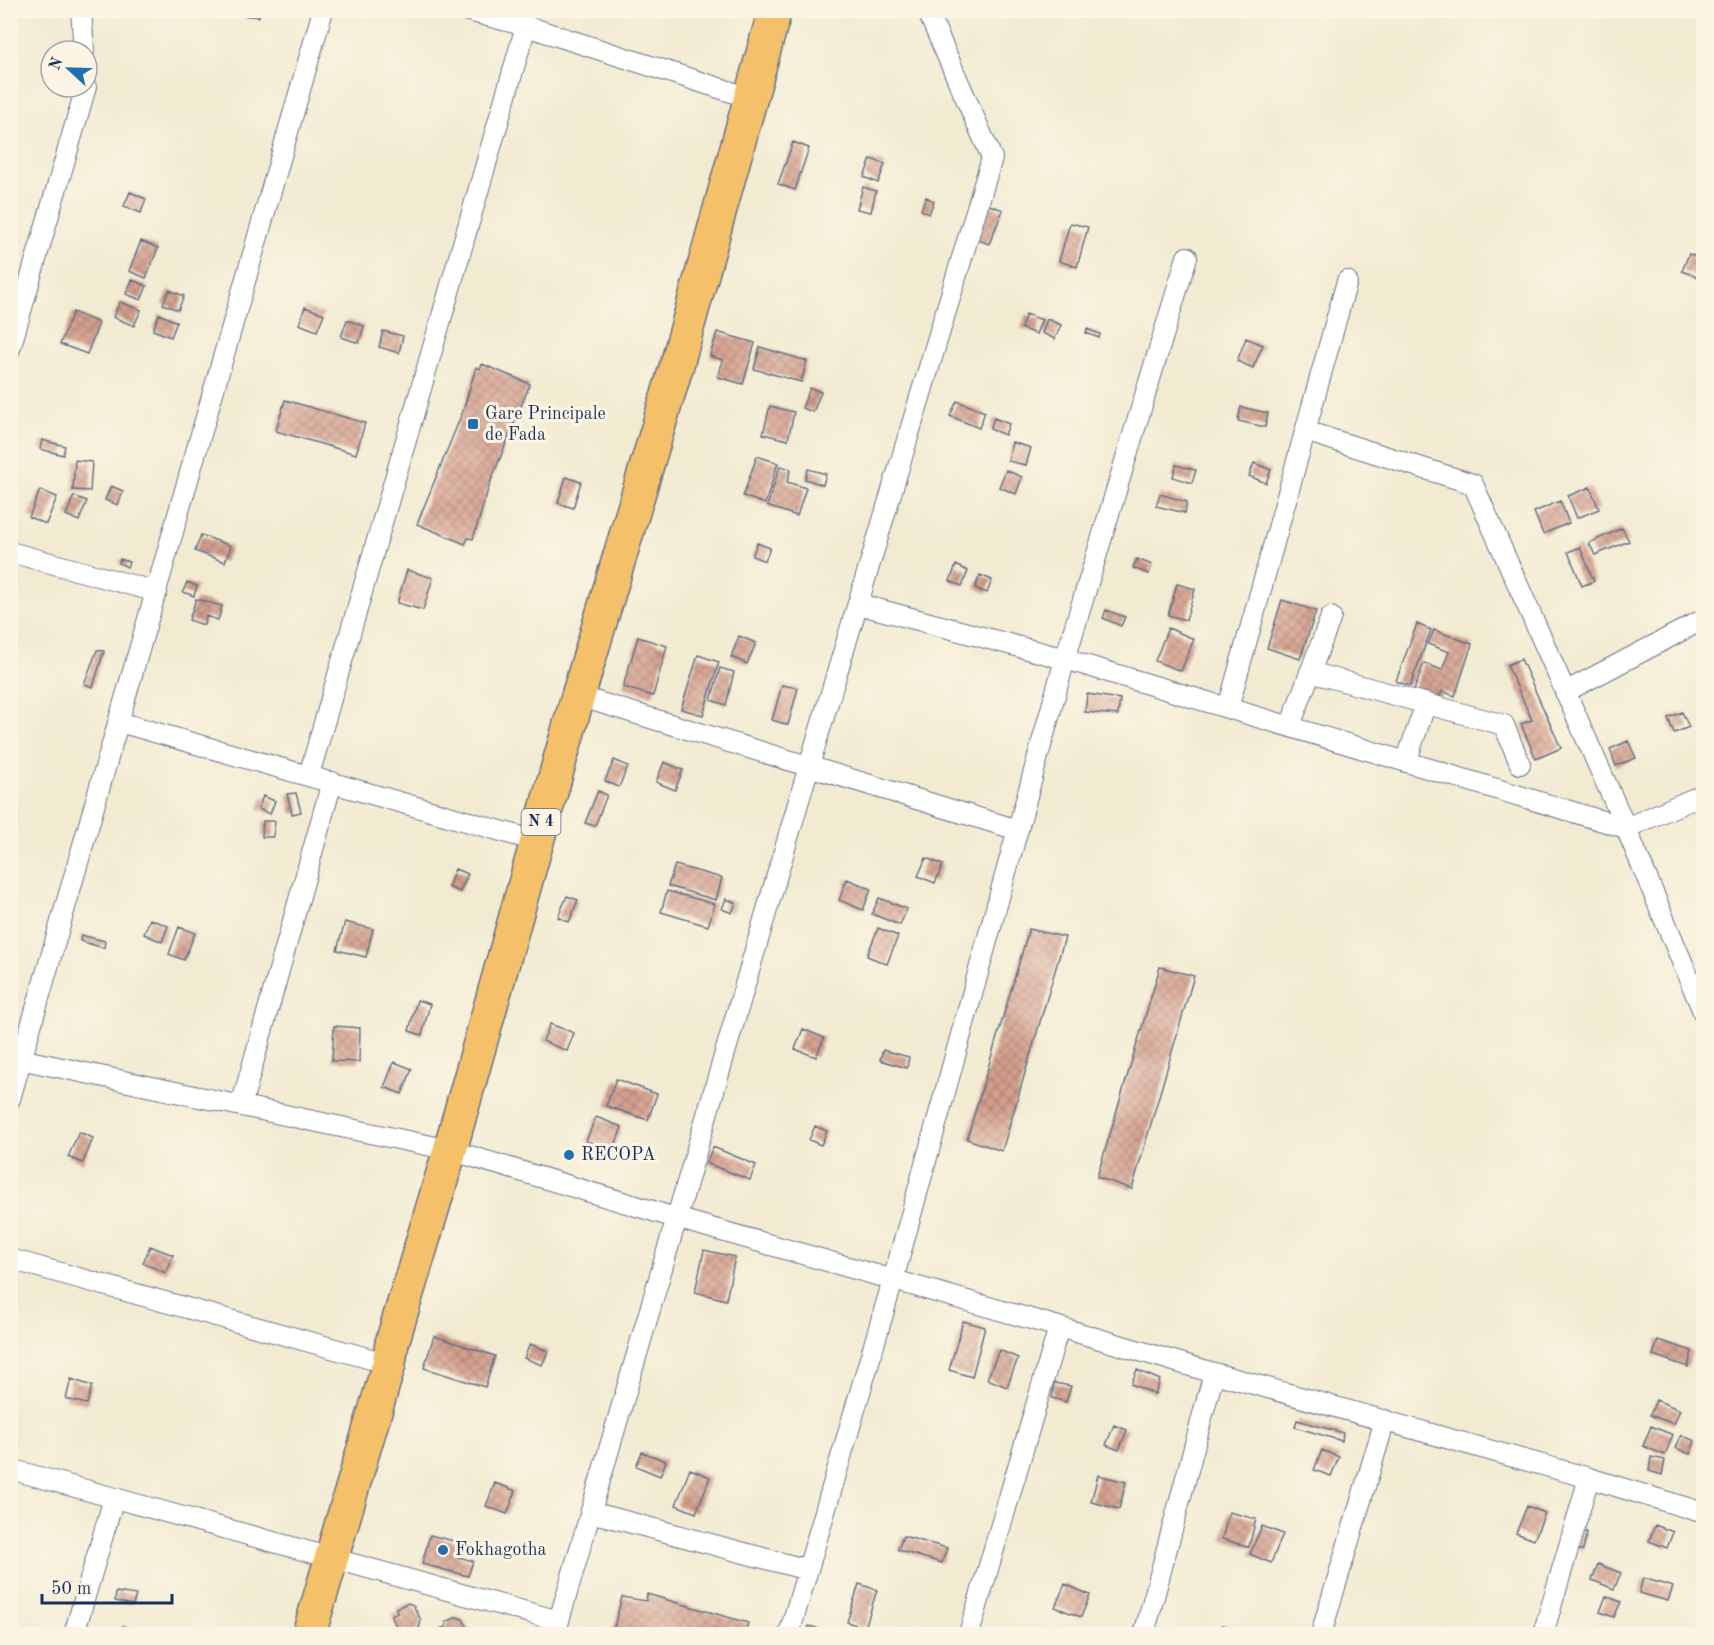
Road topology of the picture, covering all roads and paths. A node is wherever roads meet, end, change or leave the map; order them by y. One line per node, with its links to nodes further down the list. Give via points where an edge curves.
1 (81, 10): 7 (street)
2 (323, 10): 15 (street)
3 (465, 10): 6 (street)
4 (775, 10): 8 (highway, N 4)
5 (927, 10): 16 (street, via 992,158)
6 (515, 20): 8 (street); 30 (street)
7 (83, 39)
8 (750, 98): 22 (highway, N 4, via 678,361)
9 (83, 99): 12 (street)
10 (1187, 257): 19 (street)
11 (1347, 281): 13 (street)
12 (10, 349)
13 (1305, 431): 21 (street, via 1473,483); 24 (street)
14 (10, 552): 15 (street)
15 (157, 592): 25 (street)
16 (858, 604): 19 (street); 29 (street)
17 (1331, 617): 20 (street)
18 (1704, 619): 21 (street)
19 (1065, 659): 24 (street); 34 (street)
20 (1310, 672): 23 (street); 26 (street)
21 (1565, 692): 33 (street)
22 (578, 696): 29 (street); 35 (highway, N 4)
23 (1425, 703): 27 (street); 28 (street, via 1504,725)
24 (1228, 708): 26 (street)
25 (119, 722): 30 (street); 37 (street)
26 (1290, 726): 27 (street)
27 (1407, 762): 33 (street)
28 (1520, 764)
29 (809, 766): 34 (street); 41 (street)
30 (309, 775): 31 (street)
31 (332, 782): 35 (street); 39 (street)
32 (1704, 794): 33 (street)
33 (1626, 828): 36 (street)
34 (1018, 830): 43 (street)
35 (536, 840): 40 (highway, N 4)
36 (1704, 1014)
37 (16, 1058): 38 (street); 39 (street)
38 (10, 1099)
39 (241, 1106): 40 (street)
40 (450, 1150): 41 (street); 45 (highway, N 4)
41 (676, 1218): 43 (street); 51 (street)
42 (10, 1259): 45 (street)
43 (893, 1280): 44 (street); 54 (street)
44 (1059, 1327): 46 (street); 59 (street)
45 (389, 1364): 53 (highway, N 4)
46 (1214, 1373): 47 (street); 60 (street)
47 (1385, 1420): 49 (street); 61 (street)
48 (10, 1469): 50 (street)
49 (1588, 1478): 52 (street); 62 (street)
50 (114, 1498): 53 (street); 56 (street)
51 (591, 1512): 54 (street); 55 (street)
52 (1704, 1514)
53 (332, 1559): 55 (street); 57 (highway, N 4)
54 (808, 1570): 58 (street)
55 (557, 1628)
56 (74, 1635)
57 (309, 1635)
58 (789, 1635)
59 (969, 1635)
60 (1144, 1635)
61 (1322, 1635)
62 (1543, 1635)

